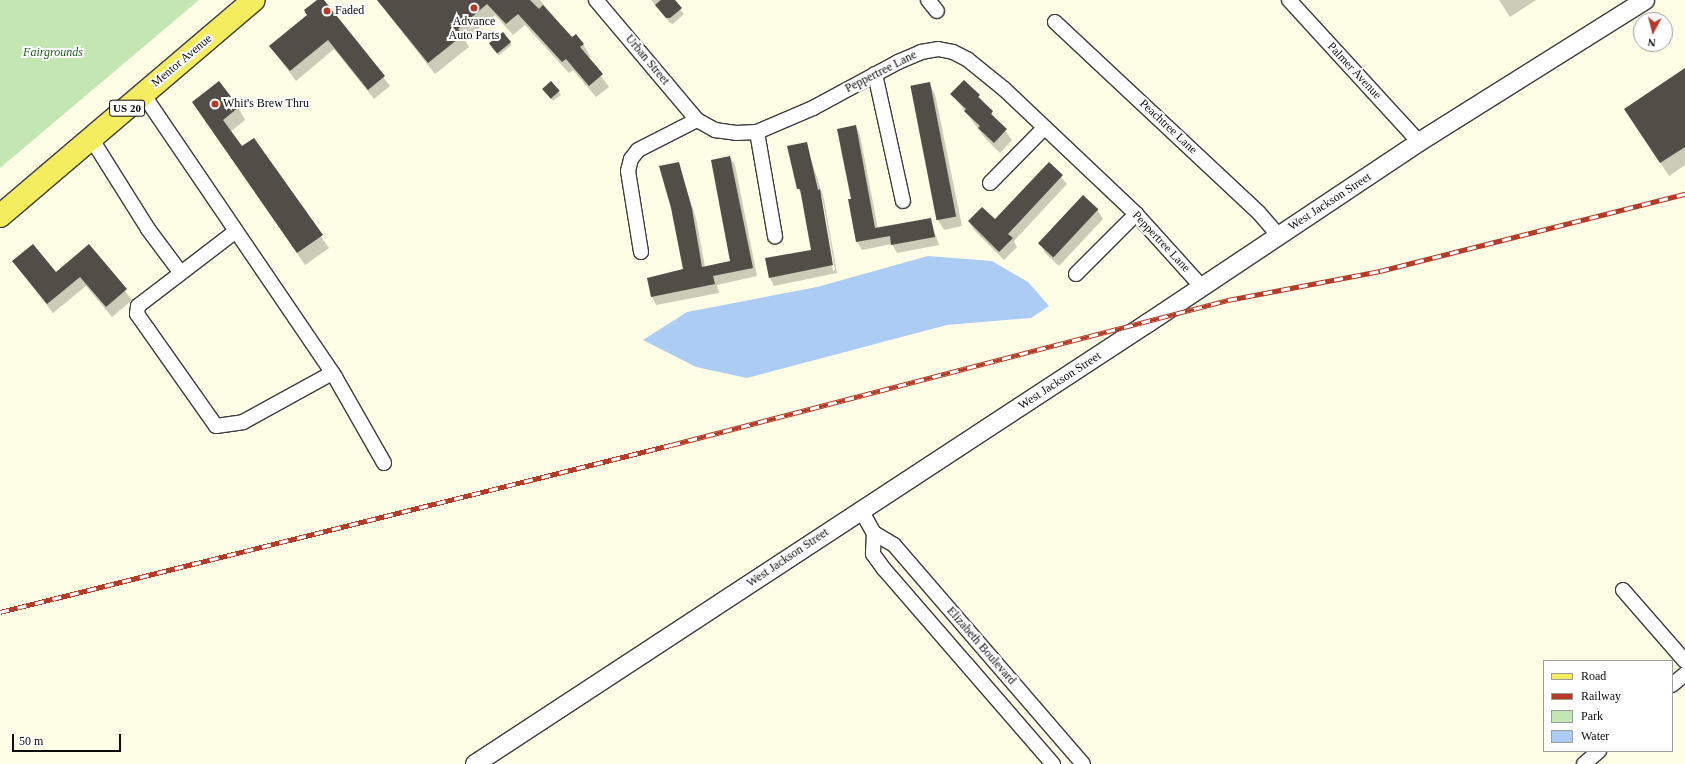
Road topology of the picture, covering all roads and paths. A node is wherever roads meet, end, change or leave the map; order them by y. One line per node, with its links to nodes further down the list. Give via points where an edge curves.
1 (254, 0): 9 (main road, Mentor Avenue / US 20)
2 (596, 0): 10 (street, Urban Street)
3 (928, 0): 6 (street)
4 (1289, 0): 14 (street, Palmer Avenue)
5 (1646, 0): 14 (street, West Jackson Street)
6 (936, 11)
7 (1054, 22): 21 (street, Peachtree Lane, via 1259,212)
8 (875, 74): 11 (street, Peppertree Lane, via 921,52 938,49 953,52 977,67); 12 (street, Peppertree Lane, via 813,108); 16 (street)
9 (143, 94): 13 (main road, Mentor Avenue / US 20); 19 (street)
10 (697, 120): 12 (street, Peppertree Lane, via 715,130); 22 (street, via 638,150 631,159 628,171)
11 (1044, 128): 15 (street); 17 (street, Peppertree Lane)
12 (757, 132): 20 (street)
13 (91, 138): 18 (main road, Mentor Avenue / US 20); 23 (street, via 148,229)
14 (1418, 142): 21 (street, West Jackson Street)
15 (990, 183)
16 (903, 201)
17 (1136, 214): 24 (street); 25 (street, Peppertree Lane)
18 (0, 216)
19 (236, 231): 23 (street); 26 (street)
20 (775, 236)
21 (1278, 236): 25 (street, West Jackson Street)
22 (641, 252)
23 (180, 272): 26 (street, via 138,306 137,314 216,426 243,422)
24 (1076, 274)
25 (1202, 287): 28 (street, West Jackson Street)
26 (332, 373): 27 (street)
27 (384, 463)
28 (860, 510): 29 (street, Elizabeth Boulevard); 35 (street, West Jackson Street)
29 (874, 533): 36 (street, Elizabeth Boulevard, via 873,554 884,569); 37 (street, Elizabeth Boulevard, via 894,545)
30 (1623, 590): 31 (street)
31 (1685, 661)
32 (1685, 674): 33 (street)
33 (1673, 684)
34 (1598, 752): 38 (street)
35 (475, 764)
36 (1053, 764)
37 (1083, 764)
38 (1584, 764)

